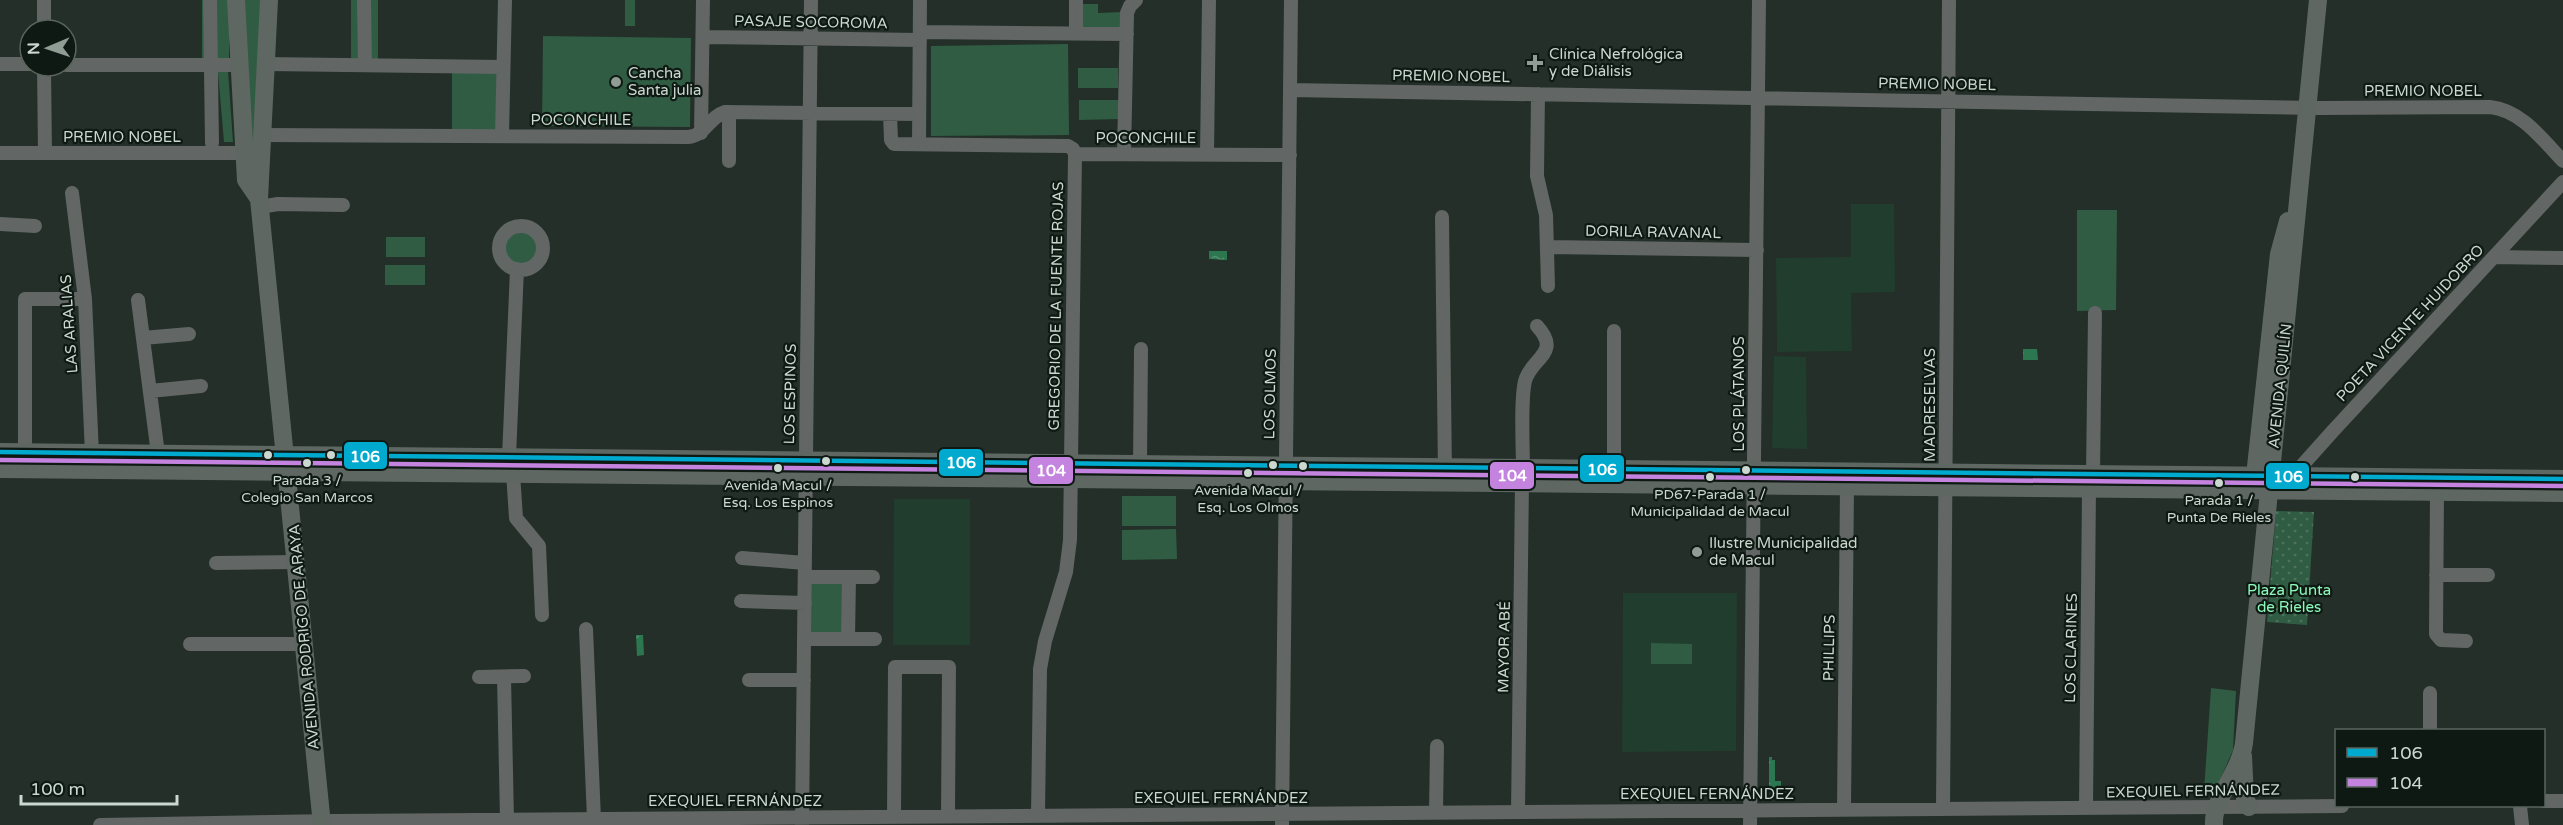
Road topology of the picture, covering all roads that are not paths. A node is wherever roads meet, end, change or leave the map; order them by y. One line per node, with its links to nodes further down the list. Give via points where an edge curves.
1 (44, 0): 18 (street)
2 (210, 0): 28 (street)
3 (236, 0): 29 (main road, AVENIDA RODRIGO DE ARAYA)
4 (269, 0): 27 (main road, AVENIDA RODRIGO DE ARAYA)
5 (363, 0): 30 (street)
6 (505, 0): 31 (street)
7 (703, 0): 22 (street)
8 (812, 0): 23 (street, LOS ESPINOS)
9 (920, 0): 21 (street)
10 (1076, 0): 11 (street); 19 (street)
11 (1088, 0)
12 (1136, 0): 20 (street, via 1128,9)
13 (1209, 0): 52 (street)
14 (1291, 0): 33 (street, LOS OLMOS)
15 (1759, 0): 35 (street, LOS PLÁTANOS)
16 (1949, 0): 36 (street, MADRESELVAS)
17 (2318, 0): 37 (main road, AVENIDA QUILÍN)
18 (44, 18)
19 (1076, 34): 20 (street, PASAJE SOCOROMA); 21 (street, PASAJE SOCOROMA)
20 (1127, 34): 51 (street)
21 (920, 36): 23 (street, PASAJE SOCOROMA); 41 (street)
22 (702, 37): 23 (street, PASAJE SOCOROMA); 42 (street)
23 (811, 39): 39 (street, LOS ESPINOS)
24 (0, 64): 25 (street)
25 (18, 64)
26 (78, 64): 28 (street)
27 (266, 64): 30 (street); 43 (main road, AVENIDA RODRIGO DE ARAYA)
28 (210, 65): 29 (street); 45 (street)
29 (238, 65): 49 (main road, AVENIDA RODRIGO DE ARAYA)
30 (365, 65): 31 (street)
31 (503, 67): 44 (street)
32 (44, 78): 48 (street)
33 (1290, 90): 34 (street, PREMIO NOBEL); 53 (street, LOS OLMOS)
34 (1538, 94): 35 (street, PREMIO NOBEL); 63 (street, via 1537,176 1546,210)
35 (1758, 98): 36 (street, PREMIO NOBEL); 64 (street, LOS PLÁTANOS)
36 (1949, 101): 37 (street, PREMIO NOBEL); 95 (street, MADRESELVAS)
37 (2308, 107): 55 (street, PREMIO NOBEL, via 2496,108 2520,118); 97 (main road, AVENIDA QUILÍN, via 2273,375)
38 (729, 112): 39 (street); 42 (street, via 717,116); 54 (street)
39 (810, 113): 40 (street); 86 (street, LOS ESPINOS)
40 (890, 114): 41 (street); 46 (street, POCONCHILE, via 892,142)
41 (919, 114): 46 (street)
42 (701, 133): 44 (street, POCONCHILE, via 688,137)
43 (262, 135): 44 (street, POCONCHILE); 58 (main road, AVENIDA RODRIGO DE ARAYA)
44 (502, 136)
45 (213, 143)
46 (919, 144): 50 (street, POCONCHILE, via 1068,146)
47 (0, 153): 48 (street, PREMIO NOBEL)
48 (45, 153): 49 (street, PREMIO NOBEL)
49 (243, 153): 58 (main road, AVENIDA RODRIGO DE ARAYA, via 246,180)
50 (1075, 154): 51 (street, POCONCHILE); 89 (street, GREGORIO DE LA FUENTE ROJAS)
51 (1124, 154): 52 (street, POCONCHILE)
52 (1207, 155): 53 (street, POCONCHILE)
53 (1290, 155): 90 (street, LOS OLMOS)
54 (729, 161)
55 (2563, 161)
56 (2563, 182): 65 (street, POETA VICENTE HUIDOBRO)
57 (72, 193): 69 (street, LAS ARALIAS)
58 (260, 203): 59 (street); 83 (main road, AVENIDA RODRIGO DE ARAYA)
59 (343, 205)
60 (1442, 217): 91 (street)
61 (0, 224): 62 (street)
62 (35, 226)
63 (1548, 247): 64 (street, DORILA RAVANAL); 68 (street)
64 (1757, 249): 93 (street, LOS PLÁTANOS)
65 (2494, 257): 66 (street); 97 (street, POETA VICENTE HUIDOBRO, via 2332,432)
66 (2563, 258)
67 (517, 269): 84 (street)
68 (1548, 286)
69 (85, 299): 80 (street, via 25,299); 81 (street, LAS ARALIAS)
70 (138, 300): 75 (street)
71 (2095, 313): 96 (street, LOS CLARINES)
72 (1537, 326): 92 (street, MAYOR ABÉ, via 1546,343 1541,360 1526,378)
73 (1614, 331): 88 (street)
74 (189, 334): 75 (street)
75 (143, 338): 78 (street)
76 (1140, 348): 85 (street)
77 (201, 386): 78 (street)
78 (150, 391): 82 (street)
79 (0, 452): 80 (main road)
80 (25, 452): 81 (main road)
81 (92, 454): 82 (main road)
82 (158, 454): 83 (main road)
83 (287, 463): 84 (main road); 87 (main road); 102 (main road, AVENIDA RODRIGO DE ARAYA)
84 (511, 465): 86 (main road); 111 (street, via 516,518 540,549)
85 (1140, 465): 89 (main road); 90 (main road)
86 (806, 468): 89 (main road); 104 (street, LOS ESPINOS)
87 (0, 469)
88 (1614, 470): 92 (main road); 93 (main road)
89 (1071, 471): 90 (main road); 139 (street, GREGORIO DE LA FUENTE ROJAS, via 1068,564 1040,669)
90 (1286, 473): 91 (main road); 145 (street, LOS OLMOS)
91 (1445, 474): 92 (main road)
92 (1522, 475): 93 (main road); 137 (street, MAYOR ABÉ)
93 (1755, 477): 95 (main road); 98 (main road); 135 (street, LOS PLÁTANOS)
94 (2563, 479): 97 (main road)
95 (1946, 480): 96 (main road); 98 (main road); 134 (street, MADRESELVAS)
96 (2091, 481): 97 (main road); 133 (street, LOS CLARINES)
97 (2276, 482): 99 (main road); 127 (main road, AVENIDA QUILÍN)
98 (1847, 486): 136 (street, PHILLIPS)
99 (2437, 492): 100 (main road); 105 (street)
100 (2563, 492)
101 (742, 558): 104 (street)
102 (296, 562): 103 (street); 118 (main road, AVENIDA RODRIGO DE ARAYA)
103 (216, 563)
104 (805, 570): 107 (street); 110 (street, LOS ESPINOS)
105 (2436, 575): 106 (street); 116 (street, via 2437,637)
106 (2488, 575)
107 (849, 577): 108 (street); 114 (street)
108 (873, 578)
109 (741, 601): 110 (street)
110 (805, 603): 113 (street, LOS ESPINOS)
111 (542, 615)
112 (586, 628): 144 (street)
113 (804, 639): 114 (street); 123 (street, LOS ESPINOS)
114 (848, 639): 115 (street)
115 (875, 639)
116 (2466, 641)
117 (190, 644): 118 (street)
118 (304, 644): 147 (main road, AVENIDA RODRIGO DE ARAYA)
119 (504, 676): 120 (street); 121 (street); 143 (street)
120 (524, 676)
121 (479, 677)
122 (749, 680): 123 (street)
123 (804, 680): 146 (street, LOS ESPINOS)
124 (2430, 693): 125 (street)
125 (2430, 729)
126 (1437, 746): 138 (street)
127 (2243, 751): 131 (main road, via 2245,798); 142 (main road, AVENIDA QUILÍN)
128 (2545, 801): 129 (street)
129 (2563, 801)
130 (2335, 806): 131 (street, EXEQUIEL FERNÁNDEZ)
131 (2249, 807): 142 (street, EXEQUIEL FERNÁNDEZ)
132 (2520, 807): 151 (street)
133 (2086, 808): 134 (street, EXEQUIEL FERNÁNDEZ); 142 (street, EXEQUIEL FERNÁNDEZ)
134 (1943, 809): 136 (street, EXEQUIEL FERNÁNDEZ)
135 (1750, 810): 136 (street, EXEQUIEL FERNÁNDEZ); 137 (street, EXEQUIEL FERNÁNDEZ); 150 (street, LOS PLÁTANOS)
136 (1844, 810)
137 (1518, 812): 138 (street, EXEQUIEL FERNÁNDEZ)
138 (1436, 813): 145 (street, EXEQUIEL FERNÁNDEZ)
139 (1038, 815): 141 (street, EXEQUIEL FERNÁNDEZ); 145 (street, EXEQUIEL FERNÁNDEZ)
140 (894, 816): 141 (street, EXEQUIEL FERNÁNDEZ); 141 (street, via 895,667 949,667); 146 (street, EXEQUIEL FERNÁNDEZ)
141 (948, 816)
142 (2214, 816)
143 (507, 819): 144 (street, EXEQUIEL FERNÁNDEZ); 147 (street, EXEQUIEL FERNÁNDEZ)
144 (594, 819): 146 (street, EXEQUIEL FERNÁNDEZ)
145 (1282, 819)
146 (802, 821)
147 (322, 823): 148 (street, EXEQUIEL FERNÁNDEZ)
148 (188, 824): 149 (street, EXEQUIEL FERNÁNDEZ)
149 (100, 825)
150 (1750, 825)
151 (2522, 825)

